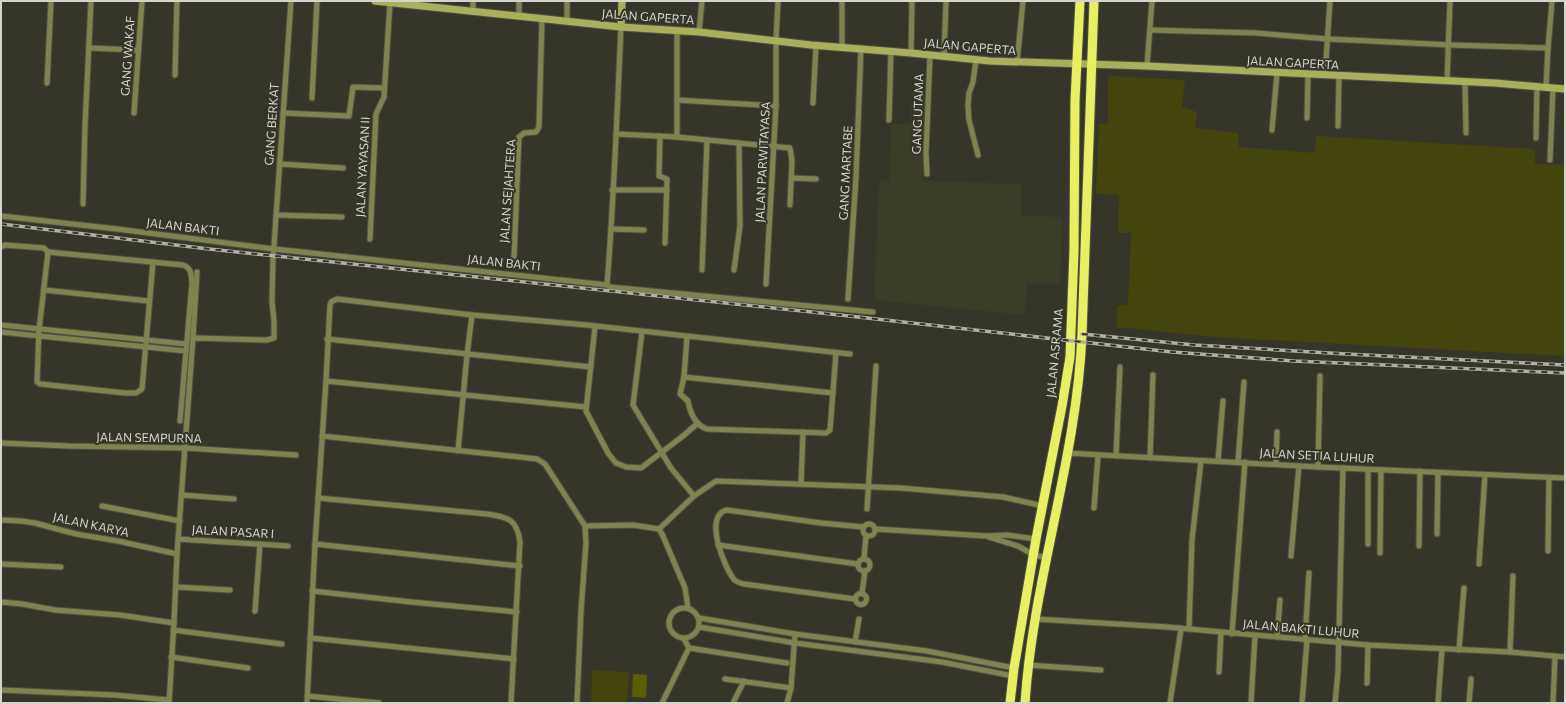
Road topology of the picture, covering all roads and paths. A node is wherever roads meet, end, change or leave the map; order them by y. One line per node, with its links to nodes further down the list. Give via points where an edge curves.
1 (51, 1): 58 (street)
2 (91, 1): 38 (street)
3 (142, 1): 41 (street, GANG WAKAF)
4 (177, 1): 52 (street)
5 (291, 1): 68 (street, GANG BERKAT)
6 (317, 1): 63 (street)
7 (375, 1): 24 (street, JALAN GAPERTA)
8 (473, 1): 25 (street)
9 (519, 1): 26 (street)
10 (567, 1): 28 (street)
11 (622, 1): 29 (street)
12 (702, 1): 32 (street)
13 (778, 1): 34 (street, JALAN PARWITAYASA)
14 (842, 1): 37 (street)
15 (912, 1): 43 (street)
16 (946, 1): 45 (street)
17 (1023, 1): 47 (street)
18 (1080, 1): 48 (highway, JALAN ASRAMA)
19 (1094, 1): 49 (highway, JALAN ASRAMA)
20 (1152, 1): 30 (street)
21 (1330, 1): 33 (street)
22 (1450, 1): 36 (street)
23 (1552, 1): 40 (street)
24 (390, 2): 25 (street, JALAN GAPERTA); 60 (street, JALAN YAYASAN II)
25 (473, 12): 26 (street, JALAN GAPERTA)
26 (519, 16): 27 (street, JALAN GAPERTA)
27 (542, 19): 28 (street, JALAN GAPERTA); 102 (street, JALAN SEJAHTERA, via 539,127 536,132 524,133 519,137)
28 (567, 21): 29 (street, JALAN GAPERTA)
29 (621, 27): 31 (street, JALAN GAPERTA); 74 (street)
30 (1150, 30): 33 (street, via 1256,32); 50 (street)
31 (677, 31): 32 (street, JALAN GAPERTA); 64 (street)
32 (699, 32): 34 (street, JALAN GAPERTA)
33 (1328, 39): 36 (street); 54 (street)
34 (776, 40): 35 (street, JALAN GAPERTA); 66 (street, JALAN PARWITAYASA)
35 (816, 45): 37 (street, JALAN GAPERTA); 65 (street)
36 (1447, 45): 40 (street); 56 (street)
37 (842, 47): 39 (street, JALAN GAPERTA)
38 (88, 48): 41 (street); 90 (street)
39 (861, 48): 42 (street, JALAN GAPERTA); 110 (street, GANG MARTABE)
40 (1548, 48): 61 (street)
41 (137, 50): 67 (street, GANG WAKAF)
42 (891, 51): 43 (street, JALAN GAPERTA); 70 (street)
43 (911, 53): 44 (street, JALAN GAPERTA)
44 (930, 55): 45 (street, JALAN GAPERTA); 85 (street, GANG UTAMA)
45 (944, 56): 46 (street, JALAN GAPERTA)
46 (978, 60): 47 (street, JALAN GAPERTA); 81 (street, via 968,106)
47 (1017, 63): 48 (street, JALAN GAPERTA)
48 (1076, 64): 49 (street, JALAN GAPERTA); 178 (highway, JALAN ASRAMA, via 1070,357)
49 (1090, 64): 50 (street, JALAN GAPERTA); 151 (highway, JALAN ASRAMA, via 1082,342 1080,375)
50 (1147, 66): 51 (street, JALAN GAPERTA)
51 (1277, 73): 53 (street, JALAN GAPERTA); 72 (street)
52 (175, 74)
53 (1308, 75): 54 (street, JALAN GAPERTA); 69 (street)
54 (1326, 76): 55 (street, JALAN GAPERTA)
55 (1338, 76): 56 (street, JALAN GAPERTA); 71 (street)
56 (1447, 81): 57 (street, JALAN GAPERTA)
57 (1466, 82): 59 (street, JALAN GAPERTA); 73 (street)
58 (46, 83)
59 (1537, 86): 61 (street, JALAN GAPERTA); 77 (street)
60 (384, 88): 68 (street, via 352,87 349,116); 97 (street, JALAN YAYASAN II, via 383,100 376,114)
61 (1550, 88): 62 (street, JALAN GAPERTA); 82 (street)
62 (1565, 89)
63 (312, 98)
64 (677, 100): 66 (street); 76 (street)
65 (813, 103)
66 (776, 106): 80 (street, JALAN PARWITAYASA)
67 (134, 113)
68 (283, 113): 83 (street, GANG BERKAT)
69 (1307, 118)
70 (889, 120)
71 (1338, 126)
72 (1272, 130)
73 (1466, 133)
74 (616, 134): 75 (street); 88 (street)
75 (660, 136): 76 (street); 89 (street, via 659,176 667,178)
76 (677, 137): 78 (street)
77 (1536, 138)
78 (707, 140): 79 (street); 104 (street)
79 (739, 144): 80 (street); 105 (street, via 740,221)
80 (774, 147): 86 (street, via 791,149); 107 (street, JALAN PARWITAYASA)
81 (978, 155)
82 (1550, 160)
83 (280, 164): 84 (street); 92 (street, GANG BERKAT)
84 (343, 168)
85 (927, 174)
86 (792, 178): 87 (street); 91 (street)
87 (816, 179)
88 (612, 190): 89 (street); 95 (street)
89 (667, 190): 98 (street)
90 (83, 204)
91 (790, 206)
92 (277, 215): 94 (street); 100 (street, GANG BERKAT)
93 (1, 216): 100 (street, JALAN BAKTI)
94 (342, 217)
95 (611, 229): 96 (street); 108 (street)
96 (644, 230)
97 (370, 239)
98 (665, 243)
99 (1, 247): 101 (street, via 5,245 44,248)
100 (274, 249): 108 (street, JALAN BAKTI); 121 (street, GANG BERKAT, via 274,338)
101 (48, 252): 103 (street); 109 (street)
102 (514, 257)
103 (153, 262): 111 (street); 124 (street, via 183,265 190,270 192,283)
104 (702, 270)
105 (734, 270)
106 (197, 272): 121 (street)
107 (766, 284)
108 (607, 285): 112 (street, JALAN BAKTI)
109 (44, 290): 111 (street); 116 (street)
110 (848, 299)
111 (150, 301): 123 (street)
112 (872, 312)
113 (472, 315): 115 (street); 122 (street, via 337,299 330,303); 129 (street)
114 (1, 325): 116 (street)
115 (595, 327): 118 (street); 132 (street)
116 (39, 330): 119 (street); 123 (street)
117 (1, 332): 119 (street)
118 (642, 332): 120 (street); 150 (street, via 634,405)
119 (40, 336): 125 (street); 125 (street, via 37,377 40,384 136,393 142,390)
120 (687, 337): 127 (street); 135 (street)
121 (193, 338): 148 (street)
122 (327, 339): 129 (street); 136 (street)
123 (146, 341): 124 (street); 125 (street)
124 (186, 344): 126 (street)
125 (146, 348): 126 (street)
126 (186, 351): 142 (street)
127 (836, 353): 128 (street); 138 (street)
128 (850, 354)
129 (466, 355): 132 (street); 139 (street)
130 (876, 366): 172 (street)
131 (1120, 366): 154 (street)
132 (591, 367): 141 (street)
133 (1154, 375): 155 (street)
134 (1320, 376): 162 (street)
135 (684, 377): 138 (street); 143 (street, via 680,394 688,401 689,409)
136 (326, 380): 139 (street); 146 (street)
137 (1244, 382): 158 (street)
138 (833, 393): 144 (street, via 830,430 824,434)
139 (464, 394): 141 (street); 149 (street)
140 (1223, 401): 157 (street)
141 (586, 406): 150 (street, via 587,414 616,463 641,468)
142 (180, 421)
143 (698, 423): 144 (street, via 707,429); 150 (street)
144 (803, 432): 171 (street)
145 (1277, 432): 160 (street)
146 (322, 436): 149 (street); 175 (street)
147 (1, 443): 148 (street, JALAN SEMPURNA)
148 (185, 448): 152 (street, JALAN SEMPURNA); 173 (street)
149 (458, 451): 183 (street, via 541,461 549,469)
150 (662, 453): 174 (street)
151 (1068, 453): 153 (street, JALAN SETIA LUHUR); 206 (highway, JALAN ASRAMA)
152 (296, 455)
153 (1098, 456): 154 (street, JALAN SETIA LUHUR); 179 (street)
154 (1116, 456): 155 (street, JALAN SETIA LUHUR)
155 (1150, 458): 156 (street, JALAN SETIA LUHUR)
156 (1201, 461): 157 (street, JALAN SETIA LUHUR); 232 (street, via 1192,540)
157 (1218, 462): 158 (street, JALAN SETIA LUHUR)
158 (1238, 462): 159 (street, JALAN SETIA LUHUR)
159 (1245, 462): 160 (street, JALAN SETIA LUHUR); 236 (street)
160 (1276, 464): 161 (street, JALAN SETIA LUHUR)
161 (1299, 466): 162 (street, JALAN SETIA LUHUR); 204 (street)
162 (1318, 467): 163 (street, JALAN SETIA LUHUR)
163 (1344, 468): 164 (street, JALAN SETIA LUHUR); 243 (street)
164 (1368, 470): 165 (street, JALAN SETIA LUHUR); 195 (street)
165 (1381, 470): 166 (street, JALAN SETIA LUHUR); 201 (street)
166 (1420, 471): 167 (street, JALAN SETIA LUHUR); 199 (street)
167 (1438, 473): 168 (street, JALAN SETIA LUHUR); 187 (street)
168 (1485, 475): 169 (street, JALAN SETIA LUHUR); 209 (street)
169 (1549, 478): 170 (street, JALAN SETIA LUHUR); 200 (street)
170 (1565, 478)
171 (801, 484): 172 (street); 174 (street, via 716,481)
172 (868, 486): 178 (street, via 1013,500); 180 (street)
173 (182, 495): 176 (street); 182 (street)
174 (694, 496): 185 (street)
175 (318, 498): 194 (street); 210 (street, via 480,513 508,518 519,534)
176 (234, 499)
177 (102, 506): 182 (street)
178 (1042, 506): 192 (highway, JALAN ASRAMA)
179 (1094, 508)
180 (867, 509)
181 (1, 520): 202 (street, JALAN KARYA, via 35,523)
182 (180, 521): 191 (street)
183 (585, 526): 185 (street); 274 (street)
184 (863, 527): 186 (street, via 871,524); 188 (street); 196 (street, via 727,510 718,515)
185 (659, 529): 223 (street, via 685,588)
186 (875, 529): 188 (street, via 873,535); 189 (street)
187 (1437, 534)
188 (866, 536): 205 (street)
189 (987, 536): 190 (street); 198 (street)
190 (1020, 537): 192 (street); 198 (street)
191 (178, 539): 193 (street, JALAN PASAR I); 202 (street)
192 (1036, 539): 203 (highway, JALAN ASRAMA)
193 (260, 544): 197 (street, JALAN PASAR I); 224 (street)
194 (315, 544): 210 (street); 218 (street)
195 (1368, 544)
196 (718, 545): 208 (street); 220 (street, via 733,579 740,583)
197 (288, 546)
198 (1018, 546): 203 (street)
199 (1419, 546)
200 (1548, 551)
201 (1380, 553)
202 (177, 554): 215 (street)
203 (1034, 555): 206 (street); 261 (highway, JALAN ASRAMA)
204 (1291, 556)
205 (864, 558): 208 (street); 212 (street, via 871,564)
206 (1047, 558): 228 (highway, JALAN ASRAMA)
207 (1, 564): 211 (street)
208 (858, 564): 212 (street, via 861,571)
209 (1479, 564)
210 (520, 566): 225 (street)
211 (60, 568)
212 (865, 571): 219 (street)
213 (1310, 573): 241 (street)
214 (1513, 576): 250 (street)
215 (176, 587): 217 (street); 229 (street)
216 (1464, 588): 249 (street)
217 (230, 590)
218 (312, 591): 225 (street); 239 (street)
219 (862, 593): 220 (street, via 857,594); 220 (street, via 866,598 864,603 858,604)
220 (855, 599)
221 (1280, 600): 238 (street)
222 (1, 602): 229 (street, via 55,610 120,615)
223 (688, 608): 226 (street); 240 (street, via 674,612 669,621 671,631 679,638)
224 (255, 611)
225 (517, 612): 255 (street)
226 (699, 618): 230 (street); 235 (street)
227 (859, 619): 242 (street)
228 (1035, 619): 231 (street, JALAN BAKTI LUHUR); 258 (highway, JALAN ASRAMA)
229 (174, 624): 233 (street)
230 (699, 627): 240 (street, via 694,636); 244 (street)
231 (1181, 629): 232 (street, JALAN BAKTI LUHUR); 280 (street)
232 (1189, 629): 234 (street, JALAN BAKTI LUHUR)
233 (173, 630): 245 (street); 253 (street)
234 (1221, 633): 236 (street, JALAN BAKTI LUHUR); 262 (street)
235 (795, 634): 242 (street); 244 (street)
236 (1232, 634): 237 (street, JALAN BAKTI LUHUR)
237 (1256, 636): 238 (street, JALAN BAKTI LUHUR); 281 (street)
238 (1277, 637): 241 (street, JALAN BAKTI LUHUR)
239 (310, 638): 255 (street); 269 (street)
240 (684, 638): 247 (street)
241 (1306, 640): 243 (street, JALAN BAKTI LUHUR); 282 (street)
242 (855, 642): 251 (street)
243 (1339, 642): 246 (street, JALAN BAKTI LUHUR); 283 (street)
244 (795, 643): 256 (street); 267 (street)
245 (282, 644)
246 (1368, 645): 248 (street, JALAN BAKTI LUHUR); 266 (street)
247 (689, 648): 257 (street); 275 (street)
248 (1442, 649): 249 (street, JALAN BAKTI LUHUR); 284 (street)
249 (1459, 650): 250 (street, JALAN BAKTI LUHUR)
250 (1510, 652): 252 (street, JALAN BAKTI LUHUR)
251 (944, 654): 256 (street); 261 (street)
252 (1555, 656): 254 (street, JALAN BAKTI LUHUR); 286 (street)
253 (171, 657): 259 (street); 270 (street)
254 (1565, 657)
255 (514, 659): 273 (street)
256 (942, 662): 261 (street, via 977,669)
257 (787, 663)
258 (1027, 664): 260 (street); 279 (highway, JALAN ASRAMA)
259 (248, 668)
260 (1100, 670)
261 (1013, 672): 278 (highway, JALAN ASRAMA)
262 (1218, 672)
263 (725, 679): 265 (street)
264 (1470, 679): 285 (street)
265 (744, 681): 267 (street); 276 (street)
266 (1367, 683)
267 (791, 688): 277 (street)
268 (1, 690): 270 (street, via 114,695)
269 (307, 696): 271 (street); 272 (street)
270 (168, 702)
271 (307, 703)
272 (379, 703)
273 (511, 703)
274 (577, 703)
275 (662, 703)
276 (733, 703)
277 (787, 703)
278 (1010, 703)
279 (1025, 703)
280 (1170, 703)
281 (1251, 703)
282 (1302, 703)
283 (1335, 703)
284 (1438, 703)
285 (1469, 703)
286 (1553, 703)

